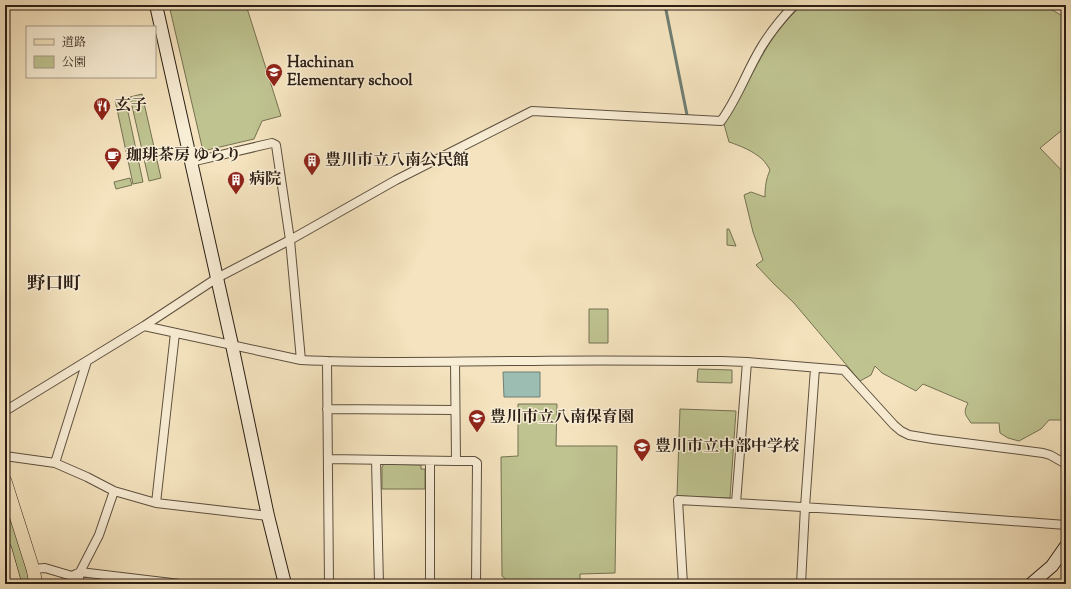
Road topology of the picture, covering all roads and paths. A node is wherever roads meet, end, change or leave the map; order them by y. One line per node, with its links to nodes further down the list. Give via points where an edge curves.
1 (156, 5): 3 (street)
2 (794, 5): 4 (street, via 762,46 721,121 532,111 396,180)
3 (191, 162): 4 (street, via 272,142 276,145); 5 (street)
4 (290, 240): 5 (street); 9 (street)
5 (217, 278): 6 (street); 8 (street)
6 (144, 326): 7 (street); 10 (street)
7 (175, 333): 8 (street); 27 (street)
8 (232, 345): 9 (street); 30 (street)
9 (301, 360): 11 (street)
10 (87, 361): 17 (street); 23 (street)
11 (327, 361): 12 (street); 15 (street)
12 (455, 362): 13 (street); 16 (street)
13 (747, 362): 14 (street); 28 (street)
14 (814, 368): 24 (street, via 844,370 894,425 910,435 1043,453); 29 (street)
15 (327, 409): 16 (street); 19 (street)
16 (455, 410): 22 (street)
17 (5, 411)
18 (5, 456): 23 (street)
19 (328, 459): 20 (street); 41 (street)
20 (376, 460): 21 (street); 42 (street)
21 (430, 461): 22 (street); 43 (street)
22 (456, 461): 44 (street, via 477,463)
23 (55, 463): 26 (street)
24 (1066, 464)
25 (5, 481): 34 (main road)
26 (114, 492): 27 (street); 35 (street, via 99,535)
27 (156, 503): 30 (street)
28 (736, 503): 29 (street); 45 (street, via 678,500)
29 (805, 507): 31 (street); 46 (street)
30 (268, 516): 40 (street)
31 (1066, 525)
32 (1066, 546): 47 (street, via 1052,566)
33 (5, 552): 36 (main road)
34 (33, 569): 35 (street, via 45,568 72,576); 37 (main road)
35 (80, 572): 38 (street); 39 (street)
36 (16, 584)
37 (36, 584)
38 (78, 584)
39 (180, 584)
40 (285, 584)
41 (329, 584)
42 (379, 584)
43 (430, 584)
44 (476, 584)
45 (684, 584)
46 (801, 584)
47 (1031, 584)

